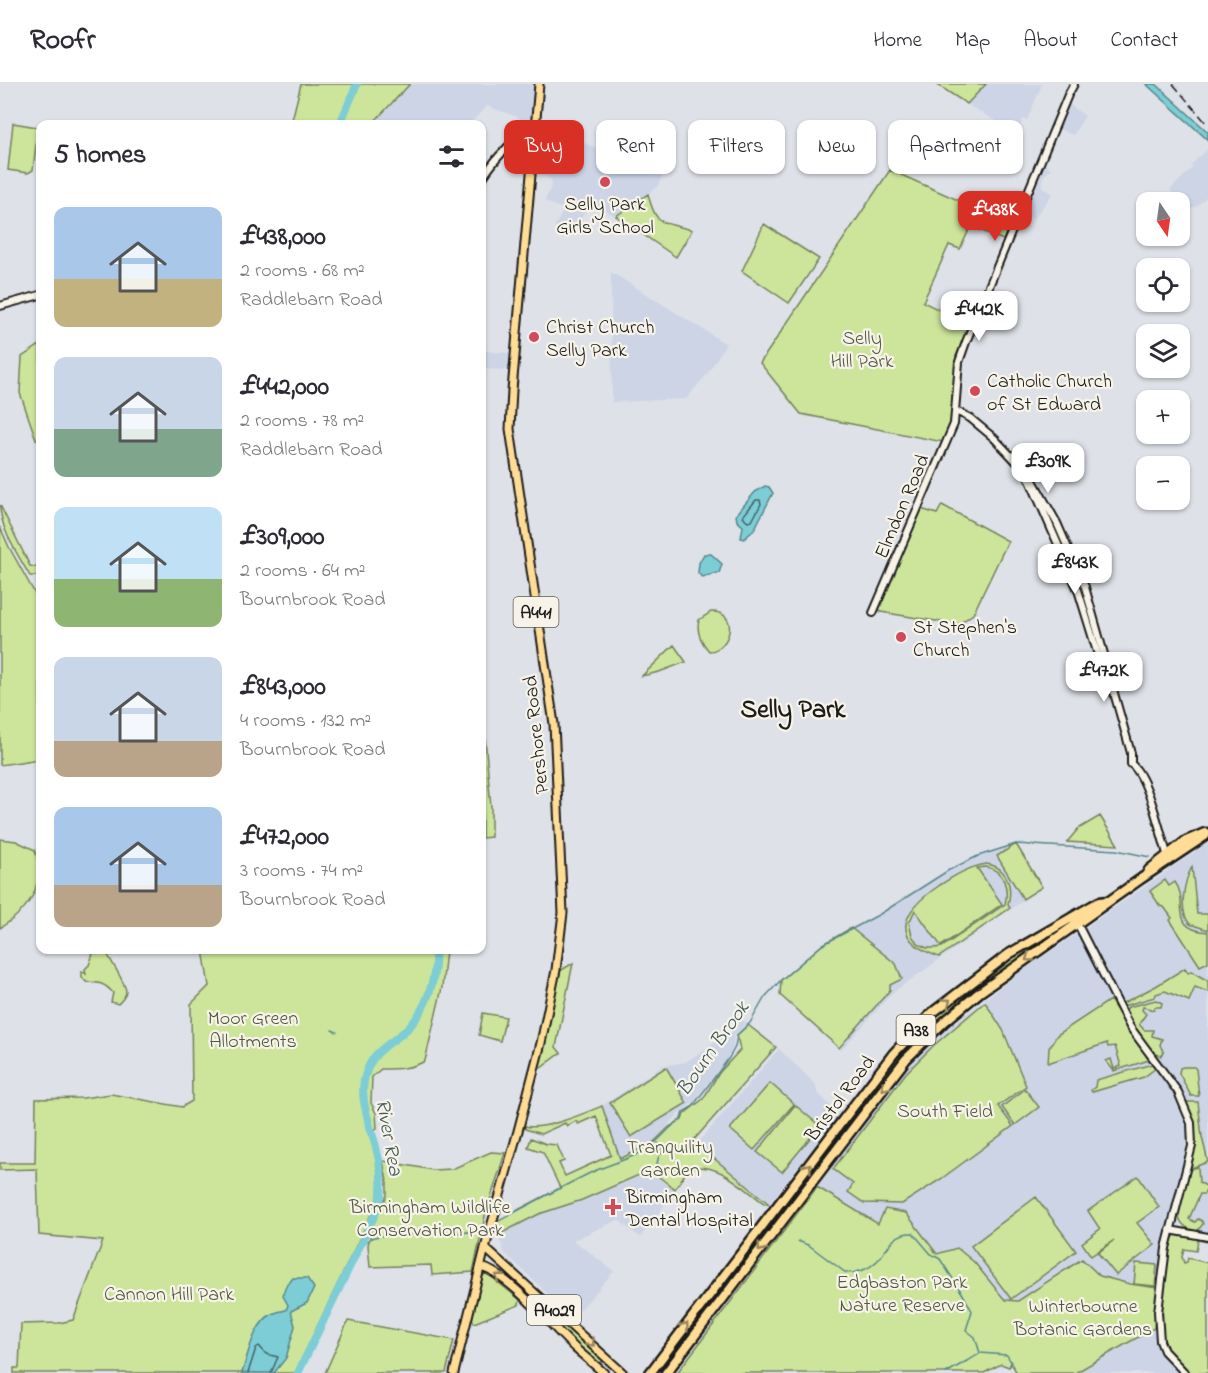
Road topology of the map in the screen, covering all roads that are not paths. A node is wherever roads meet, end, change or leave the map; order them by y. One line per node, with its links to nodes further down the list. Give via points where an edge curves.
1 (539, 84): 3 (main road, Pershore Road / A441)
2 (1074, 84): 9 (street, Elmdon Road, via 961,356)
3 (535, 120)
4 (504, 151): 5 (street)
5 (486, 173)
6 (530, 174): 27 (main road, Pershore Road / A441, via 510,429 554,724 562,913 556,970 542,1037)
7 (36, 296): 8 (street)
8 (0, 306)
9 (956, 411): 10 (street, via 986,431); 13 (street, Elmdon Road, via 950,434)
10 (1024, 469): 11 (street, via 1057,523); 12 (street)
11 (1085, 587): 12 (street); 14 (street)
12 (1078, 590): 14 (street)
13 (873, 613)
14 (1104, 665): 16 (street, via 1131,764 1143,782)
15 (1207, 832): 16 (highway, Bristol Road / A38)
16 (1168, 858): 17 (highway, Bristol Road / A38)
17 (1108, 901): 18 (highway, Bristol Road / A38); 19 (highway, Bristol Road / A38)
18 (1074, 915): 19 (street); 20 (highway, Bristol Road / A38)
19 (1077, 925): 20 (highway, via 1070,922); 22 (highway, Bristol Road / A38, one-way to 22, via 980,992 945,1022 906,1059); 25 (street, via 1130,1027 1178,1092 1191,1123 1191,1154)
20 (1024, 946): 21 (highway, Bristol Road / A38, one-way to 20, via 894,1053 932,1013)
21 (848, 1114): 22 (highway); 23 (highway, Bristol Road / A38)
22 (858, 1122): 24 (highway, Bristol Road / A38)
23 (831, 1136): 24 (highway); 35 (highway, Bristol Road / A38, one-way to 23)
24 (844, 1140): 36 (highway, Bristol Road / A38, one-way to 36)
25 (1170, 1230): 26 (street); 37 (street, via 1158,1312 1159,1336 1164,1351)
26 (1208, 1237)
27 (485, 1248): 28 (main road, Pershore Road / A441); 29 (main road, A4029)
28 (481, 1268): 30 (main road, A4029, one-way to 28, via 492,1270); 33 (main road, Pershore Road / A441)
29 (526, 1284): 30 (main road); 31 (main road, A4029, one-way to 31)
30 (517, 1292): 32 (main road, A4029)
31 (608, 1359): 32 (main road); 34 (main road, A4029)
32 (602, 1371)
33 (454, 1373)
34 (623, 1373)
35 (650, 1373)
36 (666, 1373)
37 (1185, 1373)

